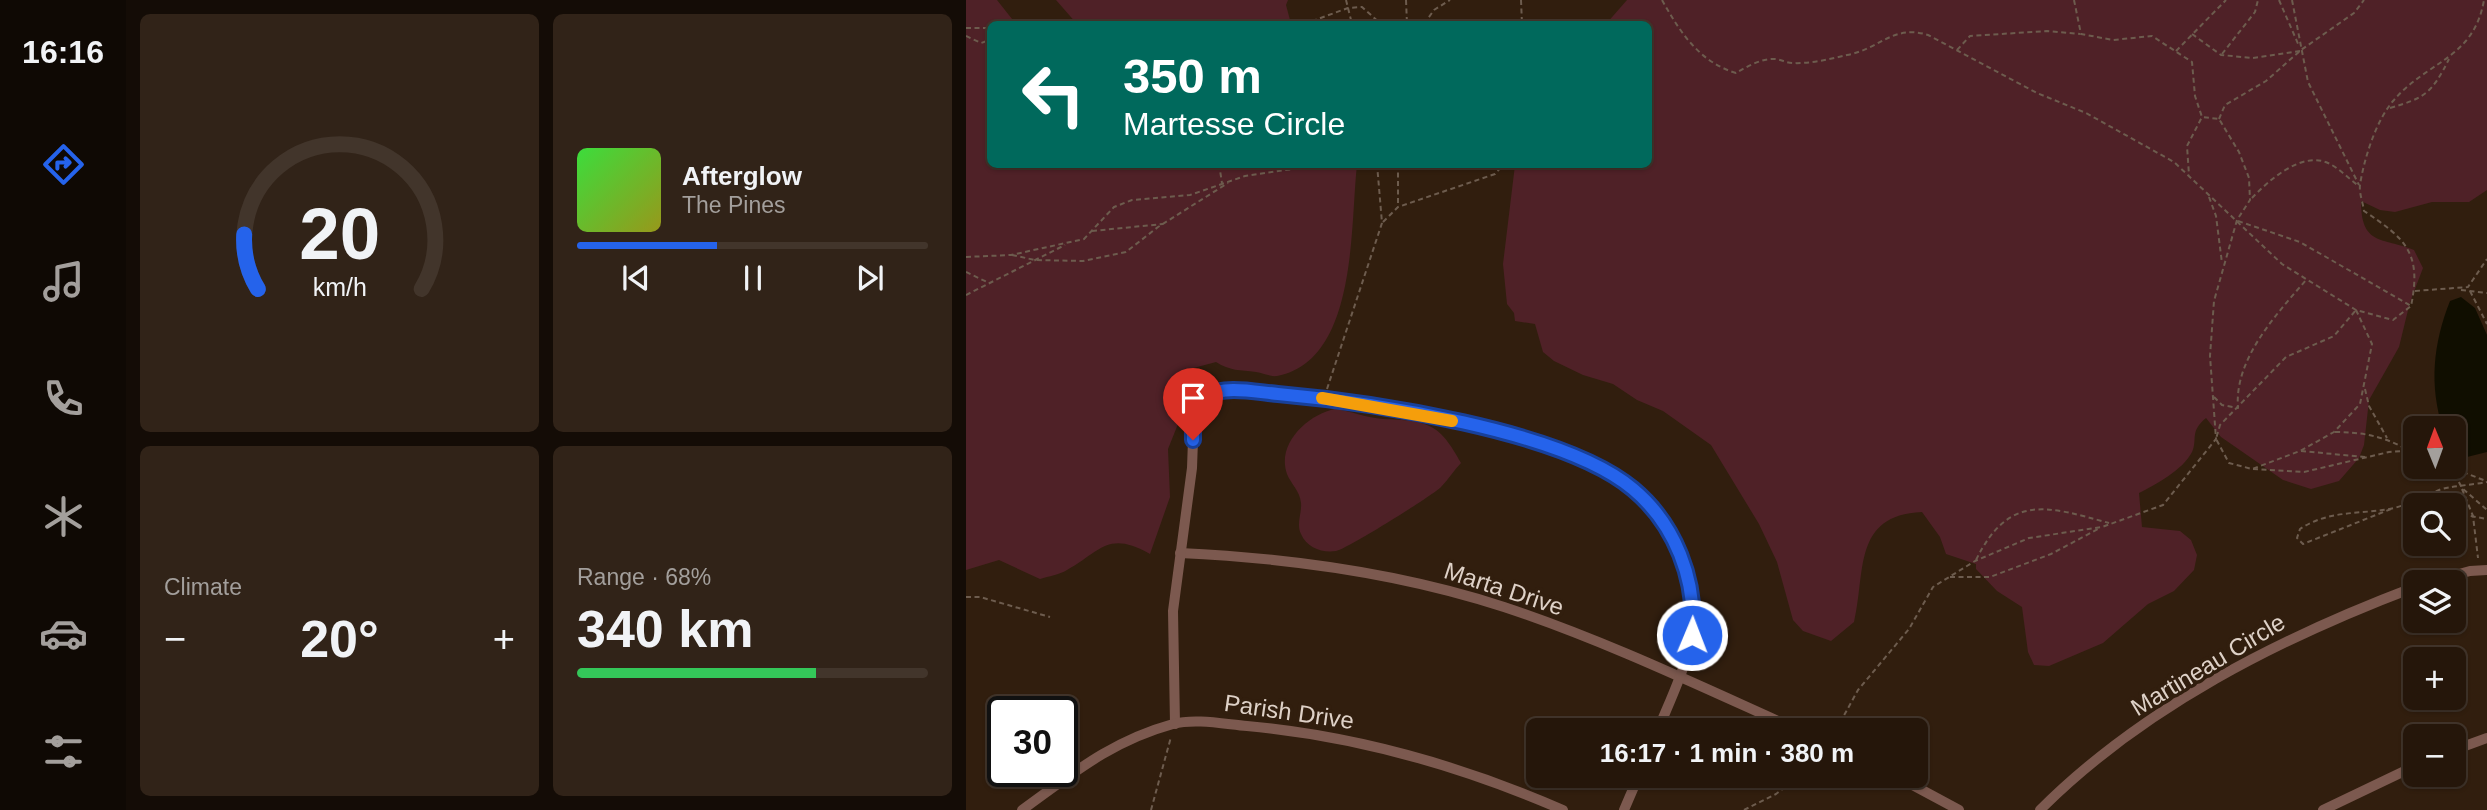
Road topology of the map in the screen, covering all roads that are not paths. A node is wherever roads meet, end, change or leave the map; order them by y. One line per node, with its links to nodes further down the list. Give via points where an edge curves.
1 (1180, 553): 3 (street, Marta Drive, via 1324,566 1450,592 1553,626); 3 (street, via 1192,468 1194,412 1202,398 1234,390 1324,398 1446,420 1592,463 1634,490 1662,521 1689,581 1693,607 1692,635); 6 (street, via 1171,630)
2 (2403, 592): 16 (street, Martineau Circle, via 2325,623 2220,677 2127,738)
3 (1678, 679): 4 (street); 5 (street, Marta Drive)
4 (1663, 718)
5 (1770, 718)
6 (1175, 724): 12 (street, Parish Drive, via 1105,751); 13 (street, Parish Drive, via 1289,730 1377,747 1467,772)
7 (2487, 738): 8 (street)
8 (2466, 746)
9 (2403, 772): 17 (street)
10 (1633, 788): 14 (street)
11 (1918, 788): 15 (street)
12 (1022, 810)
13 (1563, 810)
14 (1624, 810)
15 (1959, 810)
16 (2040, 810)
17 (2323, 810)

